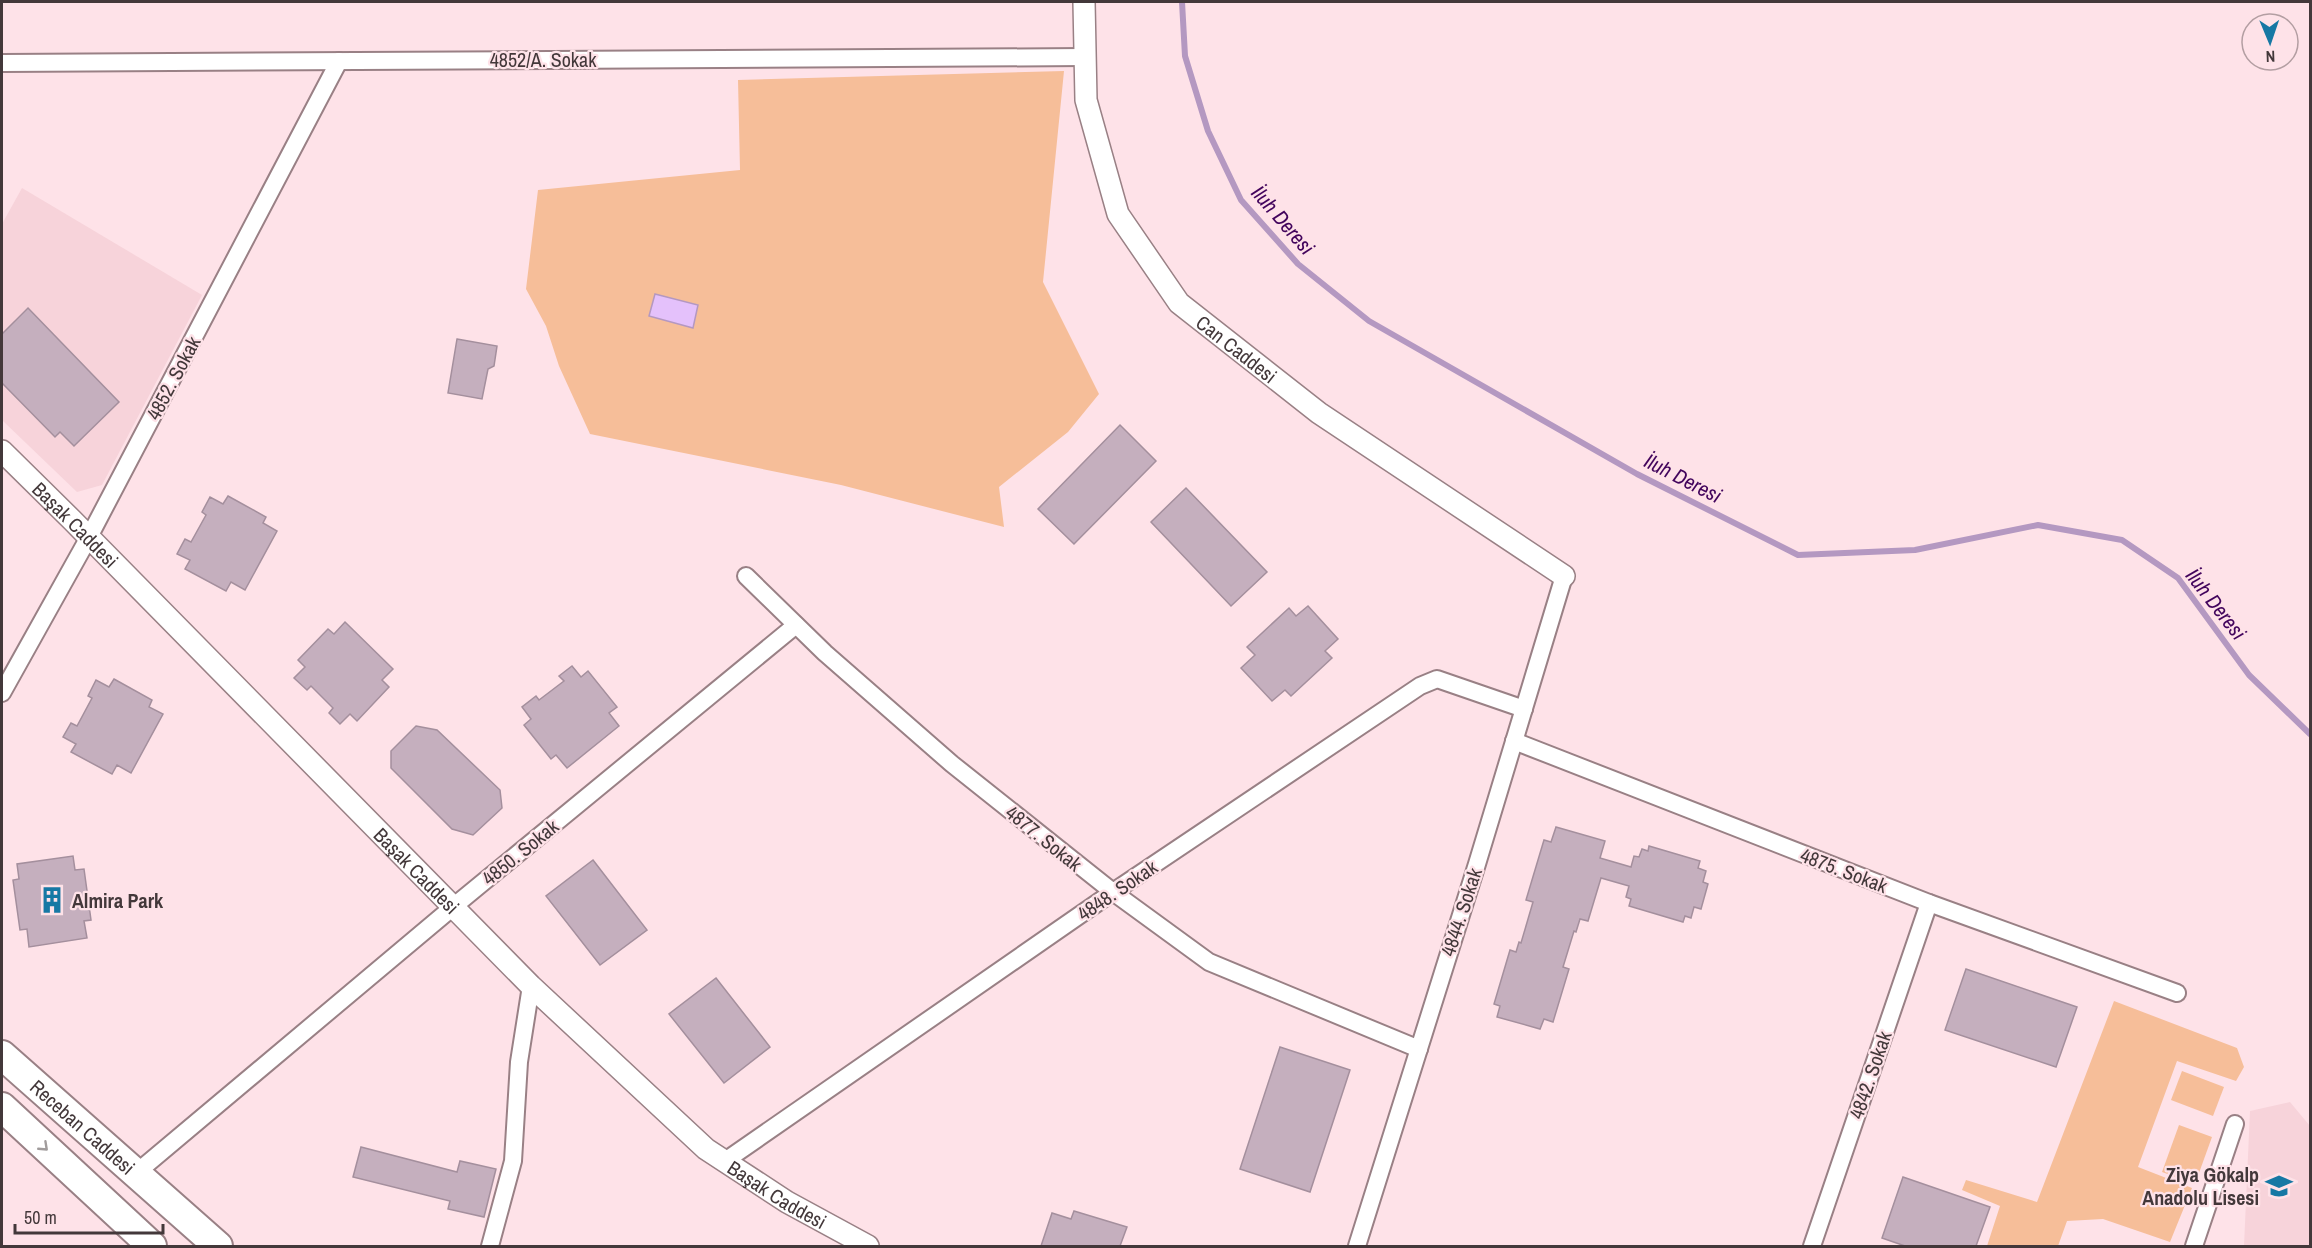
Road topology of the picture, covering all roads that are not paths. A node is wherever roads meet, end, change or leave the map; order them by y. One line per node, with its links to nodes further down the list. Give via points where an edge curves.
1 (1084, 2): 2 (street, Can Caddesi)
2 (1085, 57): 3 (street, 4852/A. Sokak); 8 (street, Can Caddesi, via 1086,100 1118,214 1179,303 1319,413)
3 (339, 61): 4 (street, 4852/A. Sokak); 6 (street, 4852. Sokak)
4 (2, 63)
5 (2, 451): 6 (street, Başak Caddesi)
6 (89, 537): 10 (street, 4852. Sokak); 15 (street, Başak Caddesi)
7 (746, 576): 9 (street, 4877. Sokak)
8 (1564, 576): 11 (street, 4844. Sokak)
9 (796, 625): 13 (street, 4877. Sokak, via 952,764); 15 (street, 4850. Sokak)
10 (2, 693)
11 (1524, 709): 12 (street, 4844. Sokak); 13 (street, 4848. Sokak, via 1437,679 1420,686)
12 (1514, 741): 14 (street, 4875. Sokak); 18 (street, 4844. Sokak)
13 (1113, 892): 18 (street, 4877. Sokak, via 1209,962); 22 (street, 4848. Sokak)
14 (1929, 903): 17 (street, 4875. Sokak); 29 (street, 4842. Sokak)
15 (453, 907): 16 (street, Başak Caddesi); 23 (street, 4850. Sokak)
16 (531, 986): 22 (street, Başak Caddesi, via 706,1149); 26 (street, via 519,1062 513,1161)
17 (2177, 993)
18 (1419, 1049): 28 (street, 4844. Sokak)
19 (2, 1055): 23 (highway, Receban Caddesi)
20 (2, 1107): 24 (highway, Receban Caddesi, one-way to 24)
21 (2235, 1124): 30 (street)
22 (725, 1161): 27 (street, Başak Caddesi, via 787,1202)
23 (135, 1174): 25 (highway, Receban Caddesi)
24 (152, 1246)
25 (218, 1246)
26 (490, 1246)
27 (868, 1246)
28 (1357, 1246)
29 (1812, 1246)
30 (2194, 1246)

